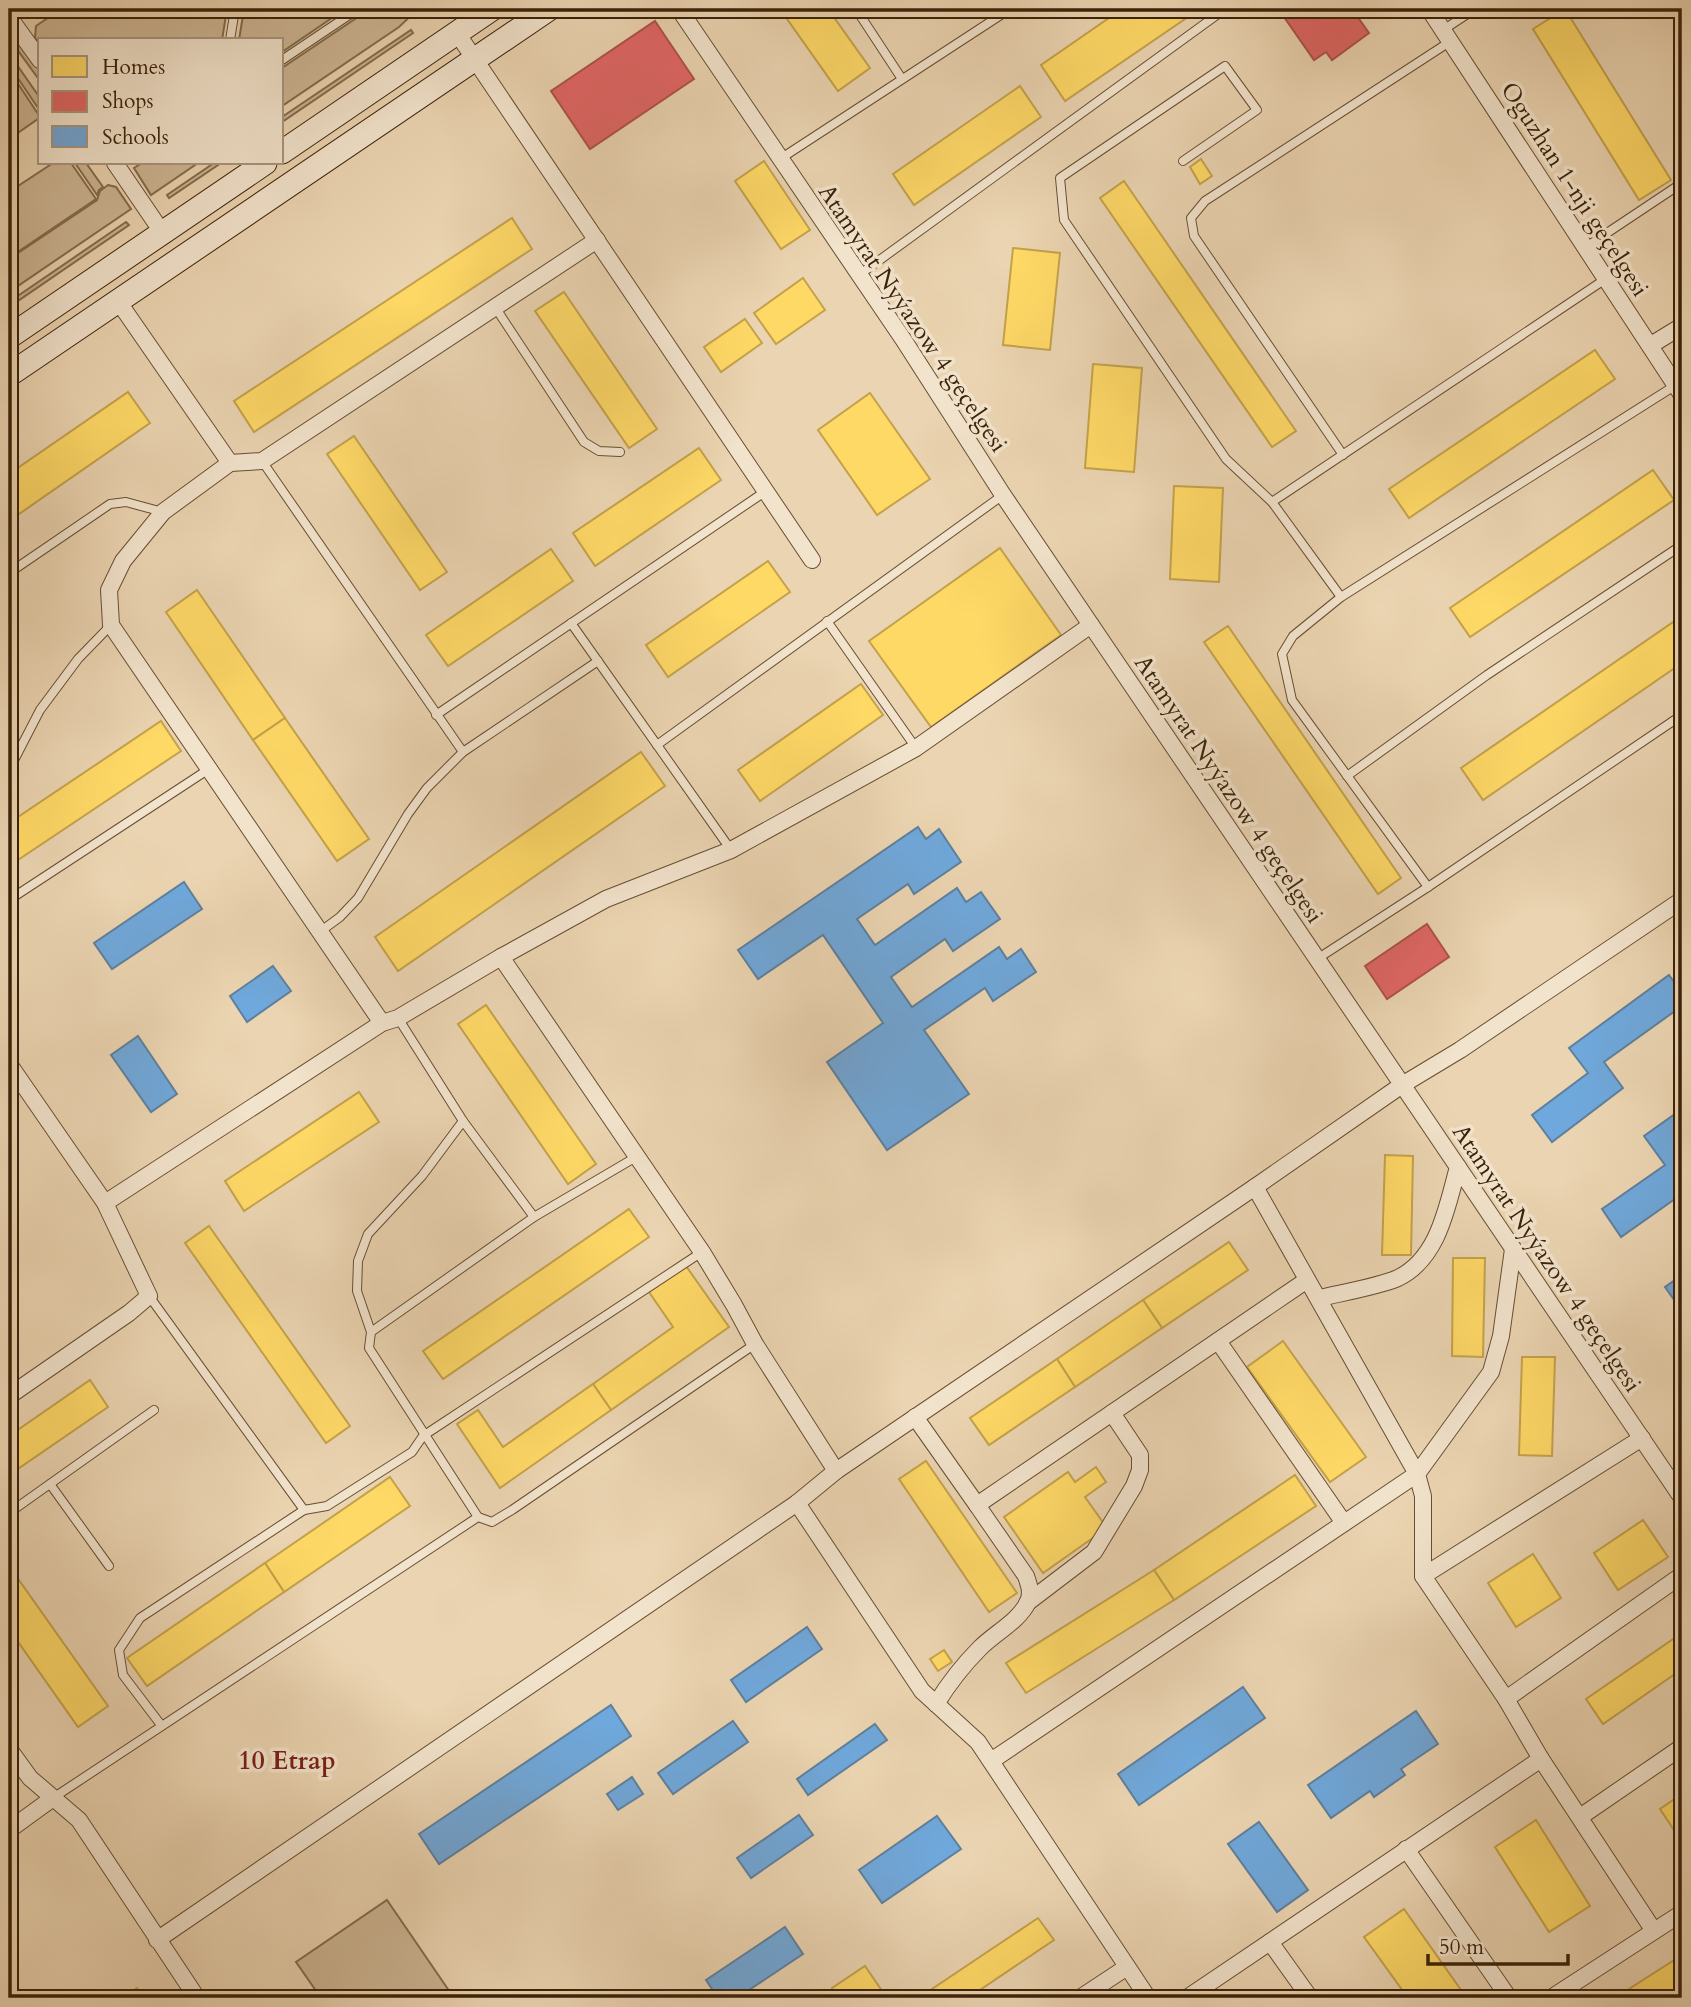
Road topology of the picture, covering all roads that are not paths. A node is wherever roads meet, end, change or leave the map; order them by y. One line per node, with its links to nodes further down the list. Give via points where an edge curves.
1 (235, 9): 14 (lane)
2 (358, 9): 16 (lane)
3 (492, 9): 12 (main road)
4 (549, 9): 17 (main road)
5 (679, 9): 20 (street, Atamyrat Nyýazow 4 geçelgesi)
6 (856, 9): 18 (lane)
7 (1010, 9): 18 (lane)
8 (1225, 9): 28 (lane)
9 (1429, 9): 13 (street, Oguzhan 1-nji geçelgesi)
10 (1475, 9): 13 (lane)
11 (12, 26): 15 (street)
12 (457, 33): 17 (street); 19 (main road)
13 (1447, 35): 27 (street, Oguzhan 1-nji geçelgesi); 38 (lane, via 1205,201 1191,218 1194,236)
14 (230, 38)
15 (38, 58)
16 (284, 59)
17 (475, 59): 26 (street); 30 (main road)
18 (902, 79): 20 (lane)
19 (284, 151)
20 (780, 159): 28 (street, Atamyrat Nyýazow 4 geçelgesi)
21 (1183, 161): 43 (lane, via 1257,110 1226,65 1060,178 1064,220 1226,459)
22 (116, 164): 25 (street)
23 (264, 164): 25 (main road)
24 (1682, 183): 27 (lane)
25 (162, 232): 33 (main road)
26 (597, 240): 31 (street); 41 (street)
27 (1586, 247): 29 (street, Oguzhan 1-nji geçelgesi)
28 (859, 275): 42 (street, Atamyrat Nyýazow 4 geçelgesi)
29 (1607, 278): 34 (street, Oguzhan 1-nji geçelgesi); 38 (lane)
30 (118, 301): 35 (main road); 40 (street)
31 (495, 307): 37 (lane, via 584,442 599,451); 39 (street)
32 (1681, 328): 34 (street)
33 (9, 337)
34 (1651, 345): 36 (street, Oguzhan 1-nji geçelgesi)
35 (9, 376)
36 (1679, 390): 48 (lane)
37 (620, 452)
38 (1343, 455): 43 (lane)
39 (262, 461): 40 (street); 54 (lane)
40 (230, 463): 44 (street)
41 (766, 491): 46 (street); 50 (lane)
42 (1003, 495): 49 (lane); 52 (street, Atamyrat Nyýazow 4 geçelgesi)
43 (1272, 502): 48 (lane)
44 (163, 512): 47 (lane, via 126,502 110,504); 51 (street, via 123,561 109,590)
45 (1682, 545): 61 (lane, via 1487,675)
46 (812, 560)
47 (9, 573)
48 (1342, 597): 61 (lane, via 1293,636 1282,654 1292,700)
49 (827, 621): 56 (lane); 57 (lane)
50 (571, 623): 53 (lane); 54 (lane)
51 (111, 625): 59 (street); 60 (lane, via 78,659 40,710)
52 (1091, 625): 57 (street); 68 (street, Atamyrat Nyýazow 4 geçelgesi)
53 (598, 661): 56 (lane); 58 (lane)
54 (436, 715): 58 (lane)
55 (1682, 715): 63 (lane)
56 (657, 745): 62 (lane)
57 (916, 748): 62 (street)
58 (463, 752): 66 (lane, via 421,796 358,898)
59 (209, 769): 64 (lane); 66 (street)
60 (9, 770)
61 (1347, 776): 63 (lane)
62 (731, 850): 67 (street, via 606,900)
63 (1428, 887): 68 (lane)
64 (9, 900)
65 (1682, 900): 71 (street)
66 (321, 931): 69 (street)
67 (501, 957): 69 (street); 73 (street)
68 (1317, 959): 71 (street, Atamyrat Nyýazow 4 geçelgesi)
69 (390, 1020): 72 (lane); 76 (street)
70 (9, 1064): 76 (street)
71 (1402, 1085): 74 (street, Atamyrat Nyýazow 4 geçelgesi); 75 (street)
72 (463, 1121): 77 (lane); 83 (lane, via 422,1176 368,1234 358,1261 357,1291)
73 (636, 1157): 77 (lane); 79 (street)
74 (1458, 1167): 78 (street, Atamyrat Nyýazow 4 geçelgesi); 82 (street, via 1441,1228 1424,1258 1399,1277)
75 (1255, 1187): 80 (street); 89 (street)
76 (105, 1203): 81 (street)
77 (534, 1217): 83 (lane)
78 (1513, 1249): 91 (street, Atamyrat Nyýazow 4 geçelgesi); 93 (street, via 1501,1336 1491,1372)
79 (702, 1252): 85 (street); 90 (lane)
80 (1307, 1280): 82 (street); 84 (street)
81 (149, 1296): 86 (street); 98 (lane)
82 (1320, 1298): 93 (street)
83 (371, 1332): 90 (lane, via 369,1348)
84 (1218, 1341): 88 (street); 101 (street)
85 (755, 1344): 92 (street); 100 (lane, via 502,1516 492,1522)
86 (9, 1396)
87 (154, 1410): 94 (lane)
88 (1112, 1413): 97 (street); 105 (street, via 1140,1455 1134,1486 1094,1552)
89 (915, 1418): 92 (street); 97 (street)
90 (423, 1436): 98 (lane, via 412,1452 327,1506); 100 (lane)
91 (1642, 1438): 95 (street, Atamyrat Nyýazow 4 geçelgesi); 104 (street)
92 (836, 1471): 96 (street)
93 (1417, 1474): 101 (street); 104 (street, via 1423,1496)
94 (50, 1484): 99 (lane); 102 (lane)
95 (1682, 1498)
96 (797, 1503): 107 (street, via 922,1691); 119 (street)
97 (977, 1505): 105 (street, via 1026,1576 1031,1589)
98 (304, 1510): 108 (lane, via 150,1611 119,1650 123,1675)
99 (9, 1513)
100 (478, 1517): 108 (lane)
101 (1344, 1523): 112 (street)
102 (109, 1566)
103 (1682, 1575): 106 (street)
104 (1423, 1576): 106 (street)
105 (1027, 1603): 107 (street, via 956,1674)
106 (1506, 1699): 111 (street)
107 (936, 1704): 112 (street, via 978,1742)
108 (162, 1725): 113 (lane)
109 (1682, 1747): 114 (street)
110 (9, 1749): 113 (street, via 30,1778)
111 (1541, 1759): 114 (street); 116 (street)
112 (991, 1761): 121 (street)
113 (54, 1798): 115 (street); 119 (street, via 79,1820)
114 (1580, 1817): 118 (street)
115 (9, 1829)
116 (1406, 1849): 120 (street); 127 (street)
117 (1682, 1913): 118 (street)
118 (1654, 1931): 128 (street)
119 (157, 1940): 122 (street)
120 (1270, 1942): 125 (street); 126 (street)
121 (1127, 1966): 123 (street); 124 (street)
122 (197, 1998)
123 (1080, 1998)
124 (1148, 1998)
125 (1187, 1998)
126 (1310, 1998)
127 (1509, 1998)
128 (1552, 1998)

